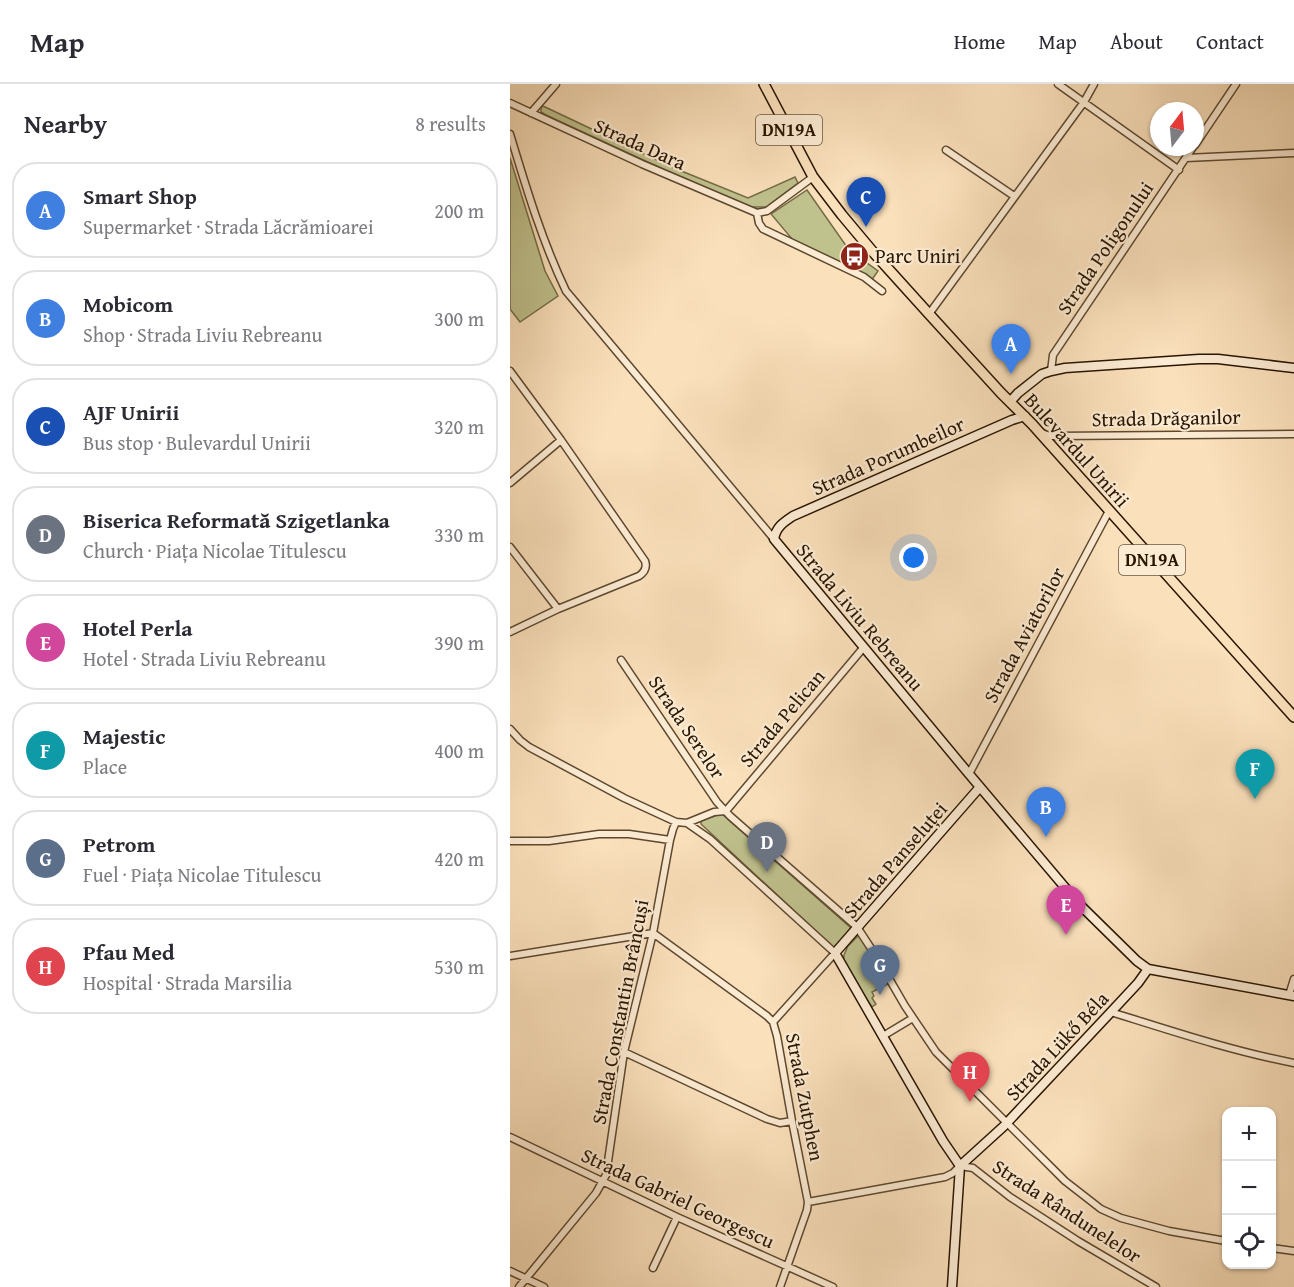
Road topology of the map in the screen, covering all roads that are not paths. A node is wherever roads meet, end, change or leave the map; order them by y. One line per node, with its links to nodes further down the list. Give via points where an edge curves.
1 (556, 84): 8 (street)
2 (764, 84): 15 (main road, DN19A)
3 (1058, 84): 6 (street)
4 (1094, 84): 6 (street)
5 (1236, 84): 9 (street, Strada Poligonului)
6 (1084, 102): 14 (street); 16 (street)
7 (510, 104): 8 (street, Strada Dara)
8 (531, 113): 17 (street, Strada Dara)
9 (1204, 131)
10 (510, 134): 30 (street, Strada Liviu Rebreanu, via 566,291)
11 (946, 150): 16 (street)
12 (1294, 153): 13 (street)
13 (1186, 158): 14 (street, Strada Poligonului)
14 (1179, 170): 22 (street, Strada Poligonului, via 1053,355)
15 (813, 177): 17 (street, via 767,211); 19 (main road, Bulevardul Unirii / DN19A)
16 (1014, 196): 19 (street)
17 (757, 213): 18 (street, Strada Dara, via 763,229 864,277)
18 (882, 291)
19 (929, 314): 23 (main road, Bulevardul Unirii / DN19A)
20 (1294, 368): 22 (main road, via 1198,359)
21 (510, 371): 27 (street)
22 (1051, 371): 23 (main road, via 1042,374)
23 (1010, 402): 24 (main road, Bulevardul Unirii / DN19A)
24 (1025, 416): 25 (main road, Bulevardul Unirii / DN19A); 30 (main road, Strada Porumbeilor, via 793,516 778,528)
25 (1039, 432): 26 (street, Strada Drăganilor, via 1049,436); 29 (main road, Bulevardul Unirii / DN19A)
26 (1294, 434)
27 (561, 440): 28 (street); 32 (street, via 646,565 639,576)
28 (510, 483)
29 (1108, 511): 36 (main road, Bulevardul Unirii / DN19A); 38 (street, Strada Aviatorilor)
30 (774, 539): 34 (main road, Strada Liviu Rebreanu)
31 (510, 547): 32 (street)
32 (558, 609): 33 (street)
33 (510, 632)
34 (864, 647): 38 (main road, Strada Liviu Rebreanu); 40 (street, Strada Pelican)
35 (621, 660): 40 (street, Strada Serelor)
36 (1294, 717)
37 (510, 731): 41 (street, via 529,747)
38 (969, 774): 39 (main road, Strada Liviu Rebreanu)
39 (980, 787): 45 (main road, Strada Panseluței); 49 (main road, Strada Liviu Rebreanu, via 1079,904)
40 (726, 811): 42 (street); 45 (street, Strada Serelor)
41 (676, 822): 42 (street); 43 (street, Strada Constantin Brâncuși)
42 (687, 823): 47 (street, via 710,839)
43 (670, 840): 44 (street, via 599,834 549,841); 46 (street, Strada Constantin Brâncuși)
44 (510, 841)
45 (857, 927): 47 (main road, Strada Panseluței); 53 (street, Strada Serelor)
46 (653, 933): 48 (street); 54 (street, Strada Zutphen); 56 (street, Strada Constantin Brâncuși)
47 (835, 953): 54 (street); 55 (main road)
48 (510, 956)
49 (1148, 969): 51 (main road, Strada Liviu Rebreanu); 52 (main road, Strada Lükő Béla)
50 (1294, 979): 51 (street)
51 (1292, 996)
52 (1111, 1012): 57 (street); 59 (main road, Strada Lükő Béla)
53 (913, 1018): 55 (street); 59 (street, Strada Serelor, via 936,1052)
54 (773, 1022): 58 (street, Strada Zutphen)
55 (883, 1036): 61 (main road)
56 (624, 1053): 58 (street, via 767,1119); 62 (street, Strada Constantin Brâncuși)
57 (1294, 1063)
58 (792, 1121): 63 (street, Strada Zutphen)
59 (1007, 1122): 61 (main road, Strada Lükő Béla); 65 (street, Strada Serelor, via 1041,1159 1101,1209 1169,1231)
60 (510, 1137): 62 (street, Strada Gabriel Georgescu)
61 (960, 1166): 63 (street, via 938,1179); 76 (main road); 77 (street, Strada Rândunelelor, via 973,1168 1010,1197)
62 (603, 1182): 64 (street, Strada Gabriel Georgescu); 71 (street, Strada Constantin Brâncuși)
63 (808, 1202): 68 (street, Strada Zutphen)
64 (677, 1217): 68 (street, Strada Gabriel Georgescu); 69 (street)
65 (1222, 1240)
66 (1276, 1249): 67 (street)
67 (1294, 1251)
68 (789, 1266): 74 (street, Strada Zutphen); 75 (street, Strada Gabriel Georgescu)
69 (653, 1268)
70 (510, 1271): 71 (street)
71 (526, 1279): 72 (street, Strada Constantin Brâncuși); 73 (street)
72 (519, 1287)
73 (544, 1287)
74 (780, 1287)
75 (833, 1287)
76 (952, 1287)
77 (1155, 1287)

